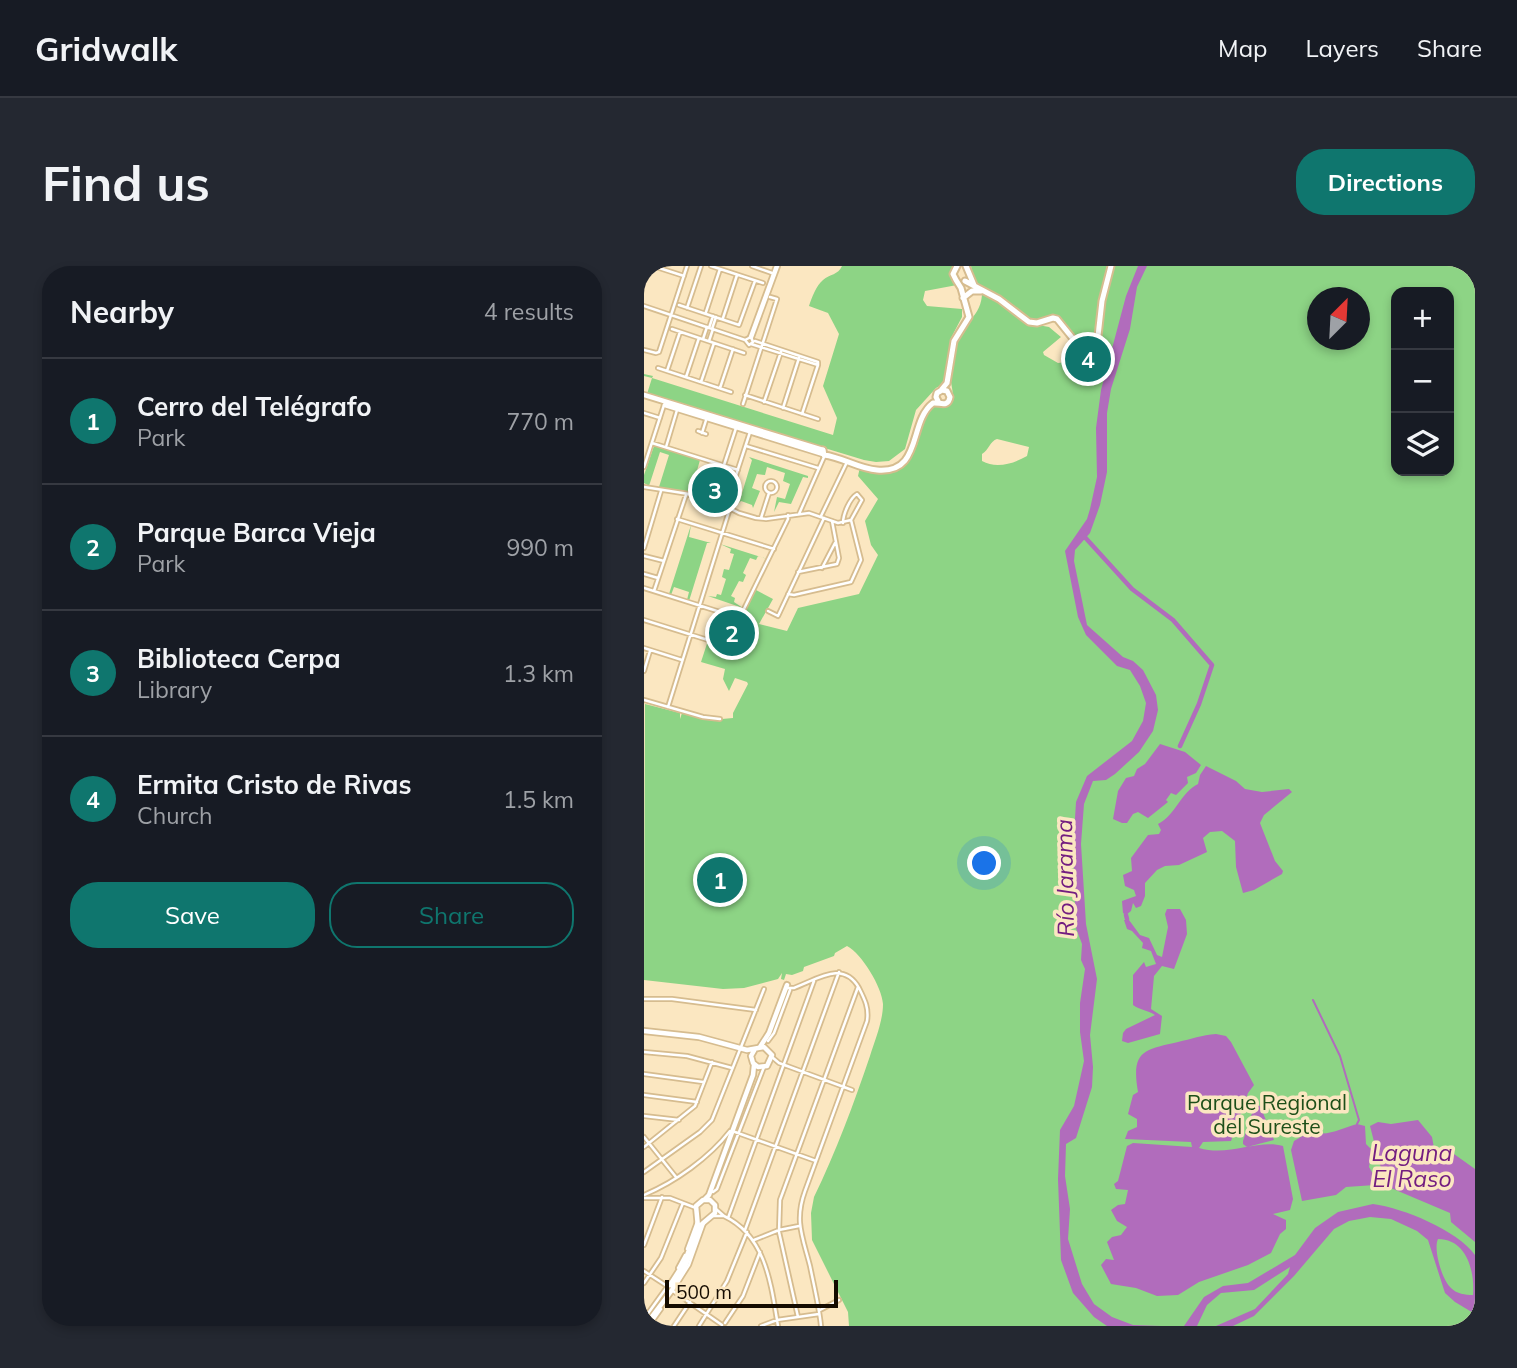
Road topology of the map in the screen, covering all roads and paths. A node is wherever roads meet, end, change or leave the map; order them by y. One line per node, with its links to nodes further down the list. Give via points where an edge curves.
1 (653, 266): 14 (street)
2 (687, 266): 14 (street)
3 (701, 266): 25 (street)
4 (711, 266): 10 (street)
5 (752, 266): 11 (street)
6 (776, 266): 11 (street)
7 (966, 266): 13 (main road)
8 (1111, 266): 20 (main road, via 1098,336 1087,347 1074,340 1059,320 1029,322)
9 (956, 267): 15 (main road)
10 (720, 269): 12 (street); 26 (street)
11 (773, 273): 35 (street)
12 (737, 275): 16 (street); 29 (street)
13 (970, 275): 17 (main road); 19 (main road)
14 (684, 276): 27 (street)
15 (956, 280): 17 (main road); 21 (main road)
16 (755, 281): 18 (street); 29 (street, via 741,323)
17 (965, 282): 19 (main road); 21 (main road)
18 (763, 283)
19 (976, 287): 20 (main road)
20 (987, 293): 21 (main road)
21 (962, 295): 45 (main road, via 969,317 954,341)
22 (770, 297): 37 (street, via 777,299)
23 (679, 305): 25 (street)
24 (644, 306): 27 (street)
25 (687, 308): 26 (street)
26 (705, 313): 28 (street)
27 (671, 315): 30 (street); 39 (street, via 658,353)
28 (714, 316): 29 (street); 30 (street)
29 (722, 319)
30 (710, 328): 34 (street); 35 (street); 36 (street)
31 (672, 329): 32 (street)
32 (680, 331): 33 (street); 44 (street)
33 (699, 338): 34 (street); 46 (street)
34 (704, 339): 36 (street)
35 (750, 340): 37 (street)
36 (712, 342): 38 (street); 47 (street)
37 (762, 345): 40 (street); 52 (street)
38 (733, 349): 41 (street); 48 (street)
39 (644, 350)
40 (781, 351): 42 (street); 55 (street)
41 (744, 353)
42 (799, 358): 60 (street); 62 (street, via 818,365)
43 (658, 368): 44 (street)
44 (667, 371): 46 (street)
45 (948, 371): 49 (main road); 51 (main road)
46 (686, 377): 47 (street)
47 (701, 382): 48 (street)
48 (720, 388): 50 (street)
49 (942, 390): 51 (main road); 53 (main road)
50 (731, 392)
51 (950, 394): 56 (main road, via 947,403)
52 (746, 395): 55 (street); 58 (street)
53 (936, 395): 56 (main road); 72 (main road, via 919,414 907,452 892,464 867,465)
54 (644, 397): 57 (street); 72 (street)
55 (764, 402): 60 (street)
56 (939, 403): 73 (main road, via 930,405 922,415 913,448 901,464 876,470)
57 (664, 404): 59 (street); 64 (street)
58 (743, 404)
59 (678, 408): 63 (street); 71 (street)
60 (783, 408): 62 (street)
61 (644, 413): 64 (street)
62 (802, 414): 65 (street)
63 (707, 417): 66 (street); 68 (street)
64 (660, 418): 69 (street)
65 (818, 419)
66 (736, 427): 67 (street); 74 (street)
67 (750, 431): 70 (street); 72 (street)
68 (702, 433)
69 (652, 443): 71 (street); 75 (street)
70 (746, 446): 76 (street); 77 (street)
71 (666, 447): 74 (street)
72 (825, 453): 73 (main road); 76 (street)
73 (847, 461): 87 (street)
74 (724, 465): 77 (street)
75 (644, 467)
76 (818, 468): 85 (street)
77 (738, 470): 84 (street)
78 (644, 487): 79 (street)
79 (662, 490): 80 (street); 95 (street)
80 (681, 493): 82 (street); 83 (street)
81 (769, 493): 89 (street)
82 (688, 494): 83 (street); 84 (street)
83 (684, 499): 88 (street)
84 (728, 507): 89 (street); 93 (street)
85 (799, 514): 86 (street); 87 (street)
86 (788, 515): 89 (street); 96 (street)
87 (823, 517): 91 (street); 100 (street)
88 (677, 519): 93 (street); 98 (street)
89 (761, 519)
90 (850, 520): 92 (street); 92 (street, via 863,500 857,494); 105 (street, via 861,560 851,582)
91 (832, 521): 92 (street); 94 (street)
92 (843, 523)
93 (722, 533): 96 (street); 106 (street)
94 (836, 542): 99 (street); 99 (street, via 839,561)
95 (644, 548)
96 (774, 549): 106 (street, via 743,613 736,617)
97 (644, 556): 98 (street)
98 (664, 562): 102 (street)
99 (822, 568): 100 (street)
100 (797, 572): 105 (street)
101 (644, 574): 102 (street)
102 (659, 578): 104 (street)
103 (644, 588): 104 (street)
104 (654, 591): 106 (street)
105 (788, 594): 107 (street, via 778,616)
106 (699, 605): 109 (street)
107 (768, 611)
108 (644, 621): 109 (street)
109 (690, 635): 110 (street); 113 (street)
110 (708, 640)
111 (644, 648): 112 (street)
112 (650, 650): 113 (street); 114 (street)
113 (682, 660): 116 (street)
114 (644, 671)
115 (644, 701): 116 (street)
116 (668, 707): 117 (street)
117 (720, 719)
118 (839, 972): 119 (street); 120 (street, via 852,977); 137 (street)
119 (814, 981): 121 (street); 134 (street)
120 (858, 987): 139 (street); 141 (street, via 867,1003 867,1017)
121 (789, 988): 126 (street, via 786,985 768,1033); 128 (street)
122 (764, 989): 124 (street)
123 (644, 999): 124 (street)
124 (756, 1010): 127 (street)
125 (644, 1032): 127 (street)
126 (757, 1048): 127 (street); 128 (street); 130 (street)
127 (741, 1049): 130 (street); 136 (street)
128 (767, 1049): 131 (street)
129 (644, 1052): 132 (street)
130 (751, 1057): 133 (street)
131 (772, 1057): 134 (street); 135 (street)
132 (712, 1062): 136 (street); 140 (street)
133 (754, 1064): 135 (street); 147 (street)
134 (781, 1064): 135 (street); 137 (street); 150 (street)
135 (764, 1066): 147 (street)
136 (732, 1068): 155 (street, via 712,1120)
137 (803, 1072): 139 (street); 153 (street)
138 (644, 1074): 140 (street)
139 (823, 1079): 141 (street); 154 (street)
140 (705, 1083): 144 (street)
141 (843, 1086): 142 (street); 156 (street)
142 (852, 1090)
143 (644, 1095): 144 (street)
144 (697, 1102): 146 (street)
145 (644, 1115): 146 (street)
146 (680, 1120): 149 (street)
147 (736, 1130): 150 (street); 158 (street); 161 (street); 161 (street)
148 (645, 1137): 149 (street); 151 (street)
149 (658, 1137): 151 (street)
150 (757, 1139): 153 (street); 166 (street)
151 (650, 1144): 152 (street); 155 (street)
152 (644, 1147)
153 (776, 1147): 154 (street); 170 (street)
154 (796, 1154): 156 (street); 169 (street, via 780,1200)
155 (663, 1160): 157 (street); 158 (street)
156 (816, 1161): 168 (street)
157 (644, 1172)
158 (676, 1177): 159 (street)
159 (646, 1196): 160 (street)
160 (662, 1197): 162 (street); 172 (street)
161 (708, 1200): 163 (street); 164 (street)
162 (683, 1203): 163 (street); 177 (street)
163 (696, 1208): 167 (street)
164 (716, 1209): 165 (street); 166 (street)
165 (713, 1216): 166 (street); 167 (street)
166 (726, 1217): 170 (street)
167 (702, 1219): 179 (street)
168 (799, 1226): 169 (street); 182 (street)
169 (779, 1230): 171 (street); 184 (street)
170 (746, 1231): 171 (street); 183 (street, via 727,1281)
171 (754, 1240): 173 (street)
172 (644, 1245)
173 (760, 1252): 174 (street); 175 (street)
174 (763, 1259): 175 (street); 185 (street)
175 (757, 1262): 187 (street)
176 (644, 1271): 177 (street)
177 (650, 1275): 178 (street); 179 (street)
178 (644, 1283)
179 (670, 1288): 181 (street); 186 (street)
180 (839, 1300): 182 (street)
181 (690, 1302): 183 (street); 188 (street)
182 (819, 1312): 184 (street); 192 (street)
183 (707, 1314): 187 (street); 189 (street)
184 (798, 1317): 185 (street)
185 (777, 1320): 190 (street); 191 (street)
186 (646, 1324)
187 (725, 1325)
188 (674, 1326)
189 (699, 1326)
190 (761, 1326)
191 (778, 1326)
192 (821, 1326)

